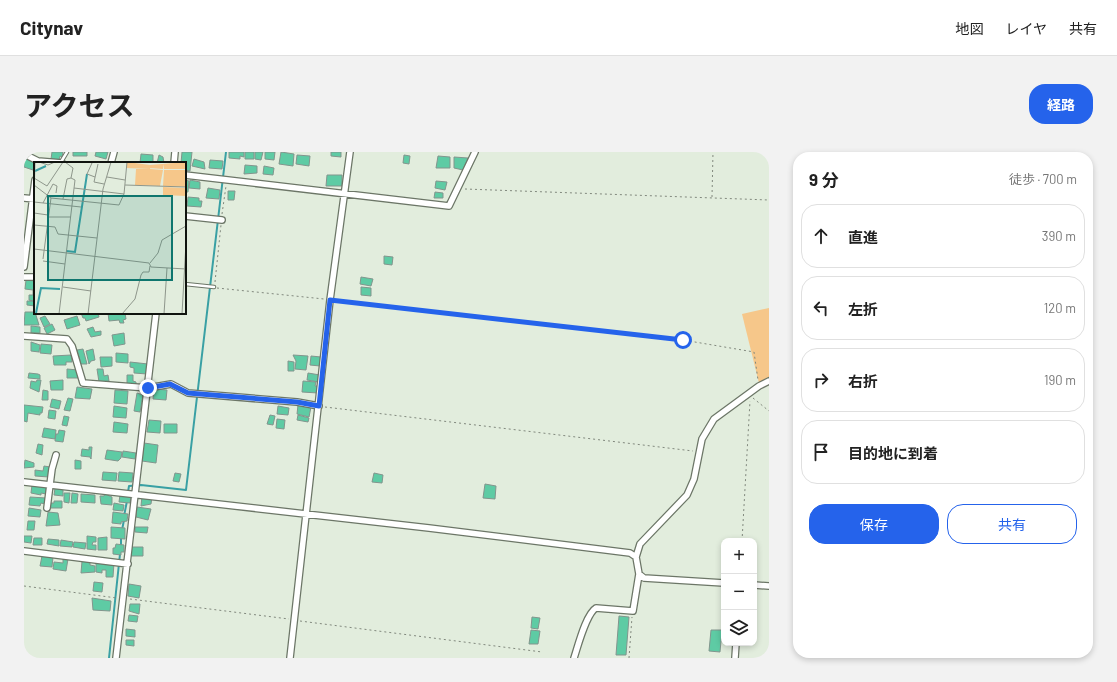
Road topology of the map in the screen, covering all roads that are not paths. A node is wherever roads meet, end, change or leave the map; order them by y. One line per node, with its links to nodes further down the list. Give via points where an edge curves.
1 (66, 152): 8 (lane)
2 (114, 152): 9 (street)
3 (175, 152): 10 (street)
4 (350, 152): 12 (street)
5 (475, 152): 12 (street, via 449,206)
6 (24, 154): 7 (street)
7 (38, 162)
8 (61, 162)
9 (111, 162)
10 (174, 162)
11 (186, 175): 12 (street)
12 (344, 194): 26 (street)
13 (24, 198): 14 (street)
14 (34, 199): 17 (street)
15 (186, 216): 16 (street)
16 (222, 220)
17 (24, 266)
18 (24, 277): 19 (street)
19 (34, 278)
20 (186, 284): 21 (lane)
21 (214, 288)
22 (156, 314): 25 (street)
23 (24, 336): 25 (street, via 67,339 72,346 83,383)
24 (769, 381): 34 (street, via 714,419 702,439 694,479 687,495 640,544)
25 (148, 388): 26 (street, via 170,384 188,393); 30 (street)
26 (319, 406): 32 (street)
27 (56, 455): 29 (street)
28 (24, 482): 29 (street)
29 (50, 485): 30 (street); 31 (street)
30 (136, 494): 32 (street); 35 (street)
31 (47, 508)
32 (307, 514): 34 (street, via 630,553); 42 (street)
33 (24, 551): 35 (street)
34 (636, 557): 36 (street)
35 (125, 563): 41 (street, via 124,599)
36 (639, 574): 37 (street, via 644,578); 43 (street, via 633,611 596,608 592,610)
37 (721, 583)
38 (757, 585): 39 (street)
39 (769, 586)
40 (736, 646): 44 (street)
41 (116, 658)
42 (290, 658)
43 (574, 658)
44 (735, 658)

